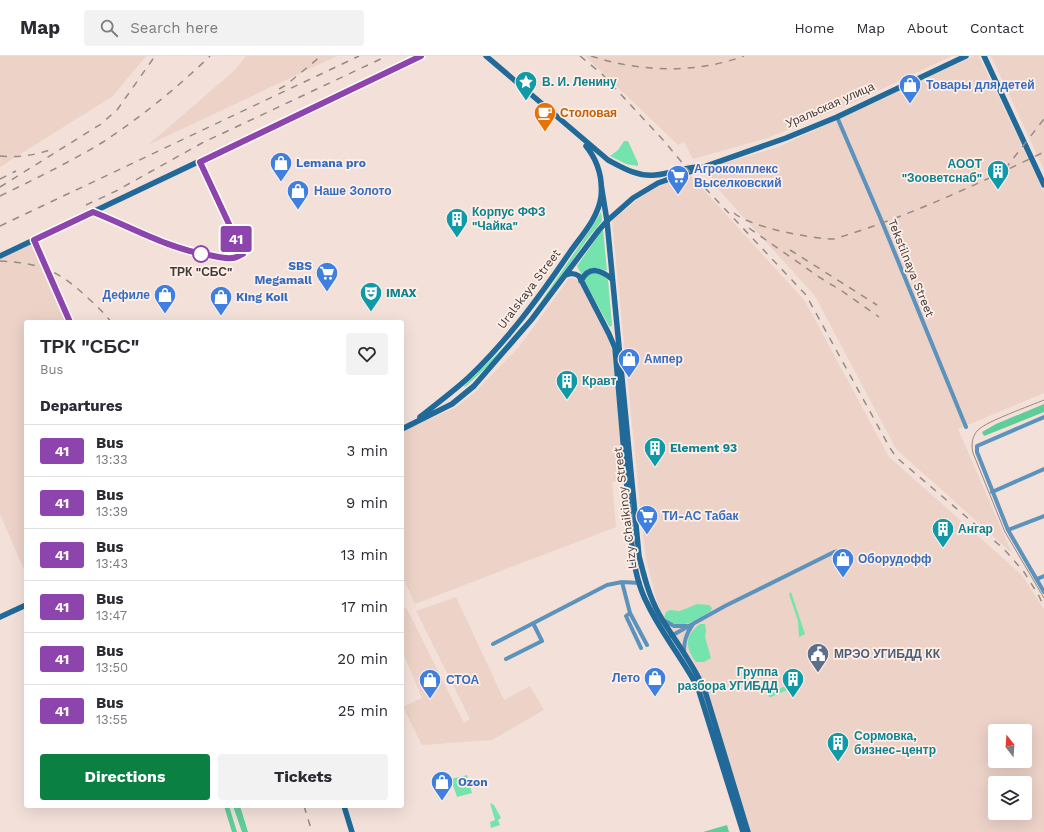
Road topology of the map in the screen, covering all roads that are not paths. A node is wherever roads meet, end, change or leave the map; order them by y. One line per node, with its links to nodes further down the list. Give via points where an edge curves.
1 (421, 56): 13 (main road)
2 (486, 56): 6 (main road)
3 (965, 56): 5 (main road)
4 (984, 56): 10 (main road)
5 (837, 117): 7 (main road); 26 (street, Tekstilnaya Street)
6 (580, 138): 8 (main road, via 608,160); 9 (main road, Uralskaya Street, via 597,162)
7 (738, 155): 8 (main road, via 702,166); 11 (main road, Uralskaya Street)
8 (644, 175): 11 (main road, via 649,178)
9 (602, 184): 12 (main road); 20 (main road, Uralskaya Street, via 597,211 590,223)
10 (1044, 185)
11 (649, 188): 12 (main road, Uralskaya Street)
12 (607, 221): 15 (main road, Uralskaya Street); 16 (main road)
13 (34, 240): 14 (main road); 19 (street)
14 (0, 256)
15 (566, 275): 17 (main road, via 575,274); 18 (main road, Uralskaya Street)
16 (612, 279): 17 (main road, via 599,271 593,271 587,273); 21 (main road)
17 (581, 281): 21 (main road)
18 (537, 313): 20 (main road, via 526,320); 22 (main road, Uralskaya Street)
19 (69, 320)
20 (520, 320): 23 (main road, Uralskaya Street, via 469,377)
21 (617, 352): 36 (main road, Lizy Chaikinoy Street, via 633,557); 40 (main road, Lizy Chaikinoy Street, via 639,556 650,595)
22 (470, 389): 23 (main road); 25 (main road, Uralskaya Street, via 452,404)
23 (453, 391): 25 (main road, Uralskaya Street)
24 (1044, 417): 29 (street, via 977,446)
25 (410, 425): 27 (main road, Uralskaya Street)
26 (966, 427)
27 (404, 428)
28 (1044, 470): 29 (street)
29 (992, 492): 31 (street)
30 (1044, 516): 31 (street)
31 (1008, 530): 34 (street)
32 (840, 551): 43 (street)
33 (1044, 576): 34 (street)
34 (1037, 579): 37 (street)
35 (622, 582): 36 (street); 39 (street); 42 (street, via 607,584)
36 (640, 583): 44 (main road, Lizy Chaikinoy Street, via 646,602)
37 (1044, 592)
38 (24, 606): 41 (main road)
39 (630, 613): 46 (street); 47 (street, via 626,616)
40 (660, 615): 43 (street, via 668,624 674,626); 44 (main road, Lizy Chaikinoy Street)
41 (0, 617)
42 (532, 623): 45 (street); 49 (street, via 542,642)
43 (695, 623): 44 (street); 48 (street, via 685,638)
44 (670, 637): 48 (main road, Lizy Chaikinoy Street); 52 (main road, Lizy Chaikinoy Street, via 698,688)
45 (493, 644)
46 (647, 645)
47 (641, 648)
48 (684, 654): 53 (main road, Lizy Chaikinoy Street, via 705,691)
49 (506, 659)
50 (345, 808): 51 (main road)
51 (352, 832)
52 (743, 832)
53 (748, 832)

